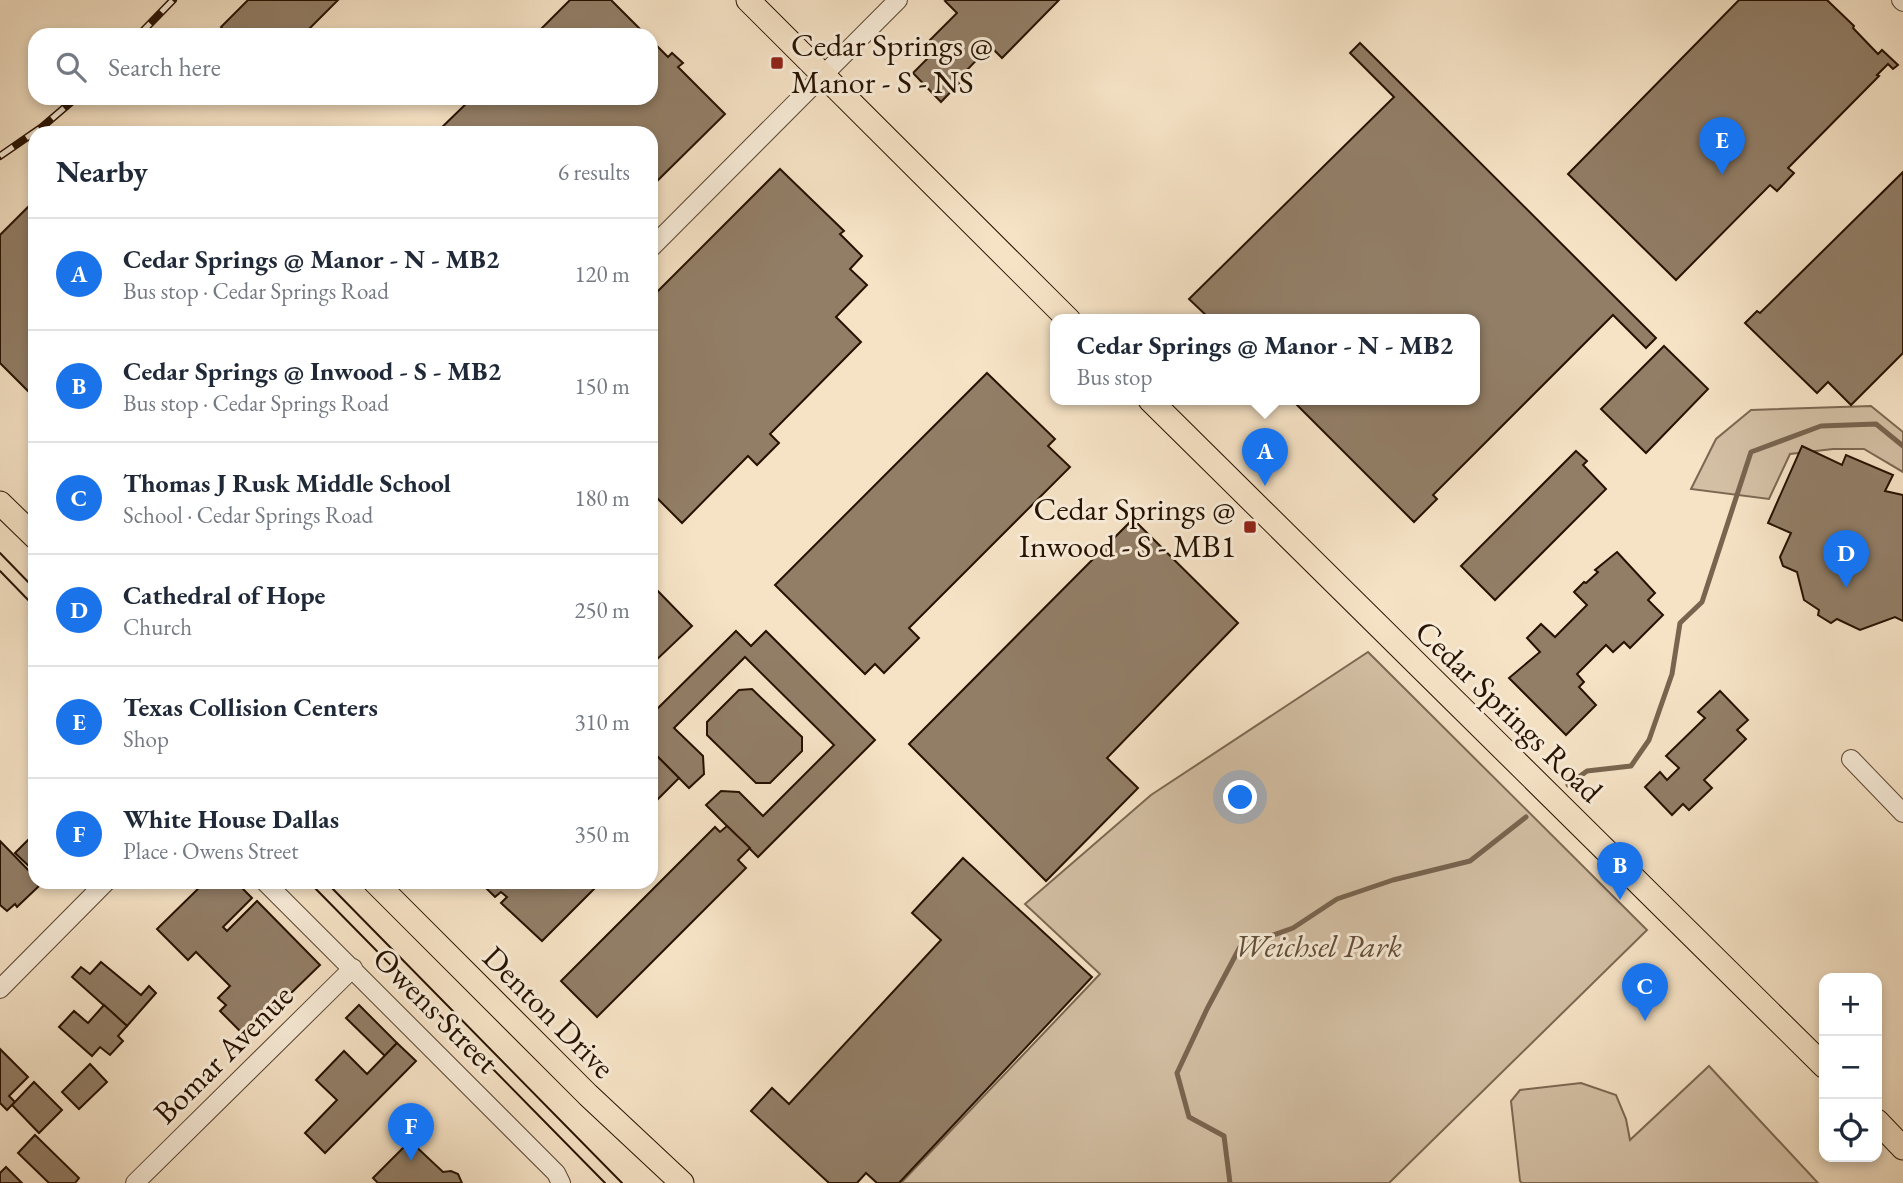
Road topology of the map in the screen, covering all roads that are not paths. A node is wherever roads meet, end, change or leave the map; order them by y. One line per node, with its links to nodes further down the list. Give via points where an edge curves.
1 (748, 0): 3 (main road)
2 (898, 0): 3 (street)
3 (824, 75): 4 (street); 5 (main road)
4 (658, 241)
5 (1063, 314)
6 (1155, 405): 16 (main road, Cedar Springs Road)
7 (0, 503): 8 (main road)
8 (28, 530)
9 (1851, 759): 10 (street)
10 (1903, 813)
11 (99, 889): 15 (street)
12 (272, 889): 14 (street, Owens Street)
13 (382, 889): 21 (main road, Denton Drive)
14 (353, 968): 19 (street, Bomar Avenue); 20 (street, Owens Street)
15 (0, 989)
16 (1819, 1061)
17 (1882, 1126): 18 (main road)
18 (1903, 1148)
19 (135, 1183)
20 (561, 1183)
21 (682, 1183)

